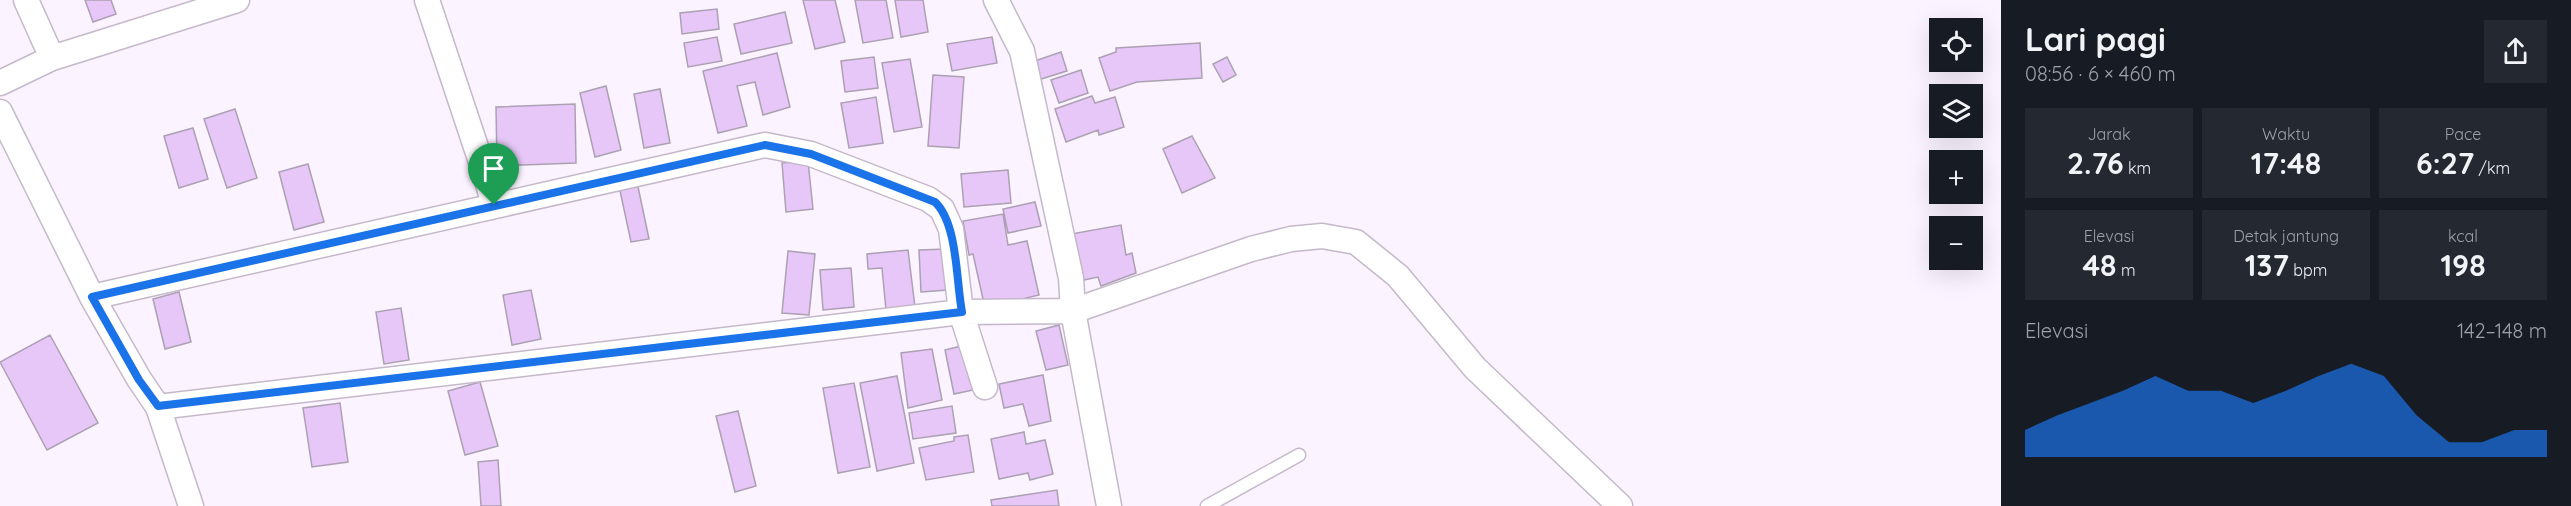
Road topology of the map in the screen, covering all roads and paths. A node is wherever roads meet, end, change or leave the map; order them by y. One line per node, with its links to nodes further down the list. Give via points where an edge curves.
1 (26, 0): 5 (street)
2 (427, 0): 8 (street)
3 (996, 0): 10 (street, via 1022,51 1071,278)
4 (222, 2): 5 (street)
5 (52, 58): 6 (street)
6 (0, 83)
7 (0, 112): 9 (street)
8 (494, 205): 9 (street); 11 (street, via 745,148 784,147 928,199 942,209 951,229)
9 (92, 297): 13 (street)
10 (1073, 311): 11 (street); 16 (street); 18 (street, via 1261,246 1322,236 1356,242 1398,276 1475,368)
11 (962, 312): 12 (street); 13 (street)
12 (985, 387)
13 (158, 406): 15 (street)
14 (1299, 455): 17 (lane)
15 (191, 506)
16 (1109, 506)
17 (1207, 506)
18 (1620, 506)

